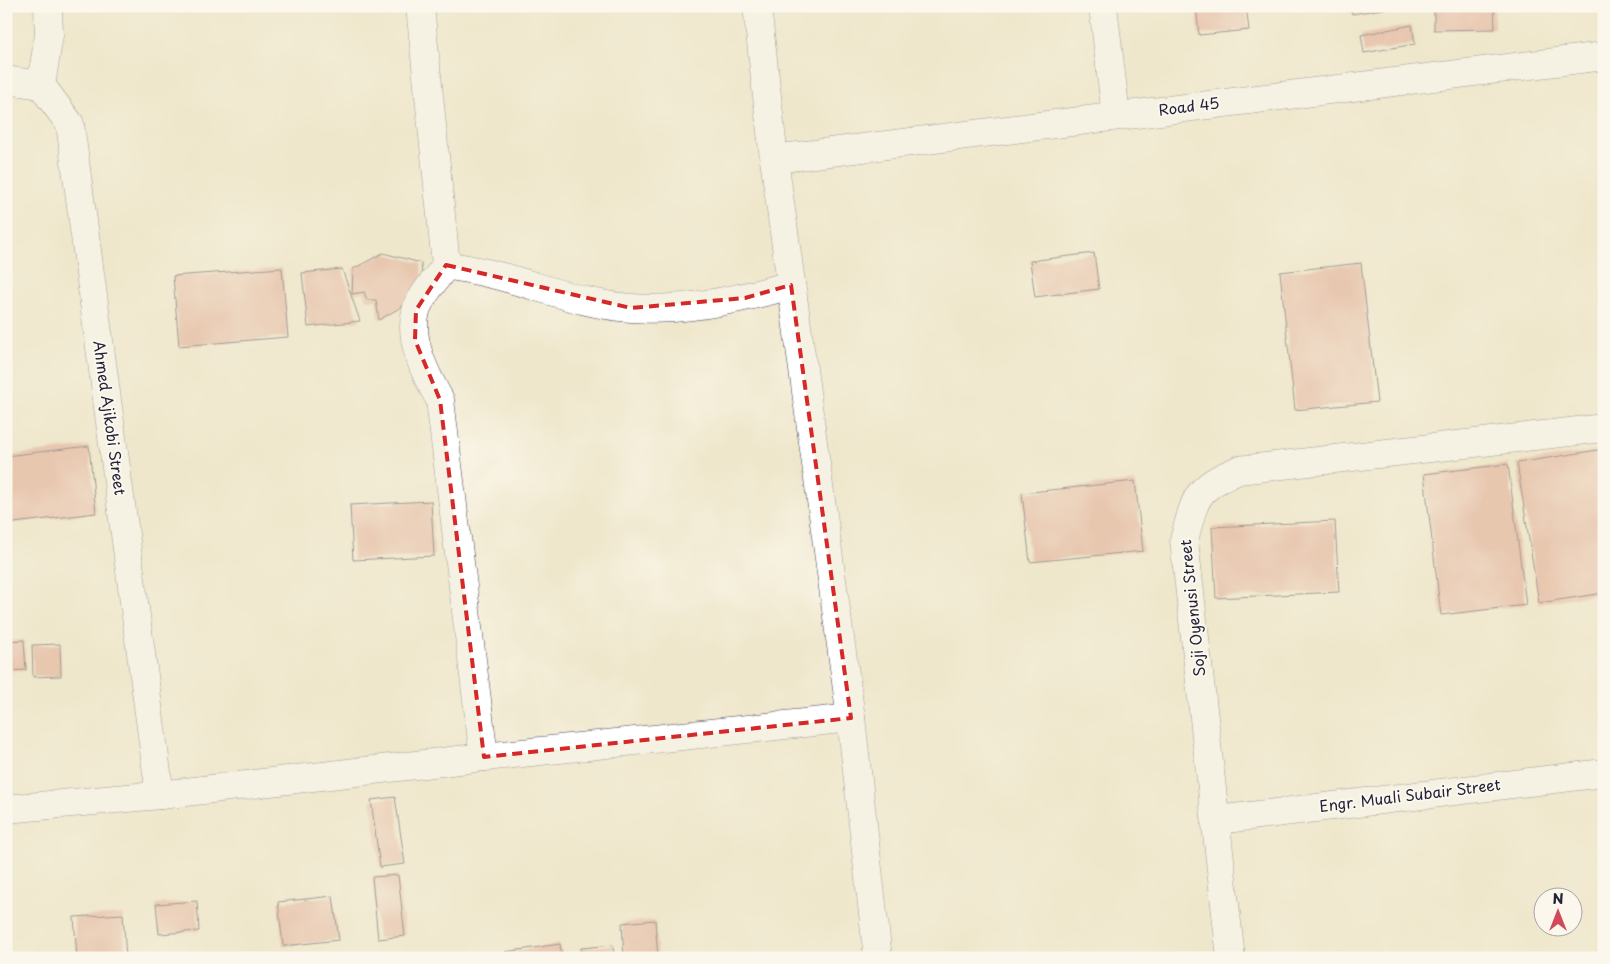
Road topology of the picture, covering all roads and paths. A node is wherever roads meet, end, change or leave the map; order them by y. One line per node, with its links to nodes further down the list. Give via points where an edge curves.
1 (48, 6): 7 (street, via 49,35)
2 (420, 6): 10 (street)
3 (757, 6): 9 (street)
4 (1103, 6): 8 (street)
5 (1604, 56): 8 (street, Road 45)
6 (6, 80): 7 (street)
7 (41, 85): 16 (street, Ahmed Ajikobi Street, via 70,124)
8 (1116, 116): 9 (street, Road 45)
9 (774, 159): 11 (street)
10 (446, 265): 11 (street, via 491,274 565,296 630,308 691,306 745,298); 14 (street, via 416,310 415,340 426,375 440,400)
11 (791, 285): 13 (street)
12 (1604, 428): 18 (street, Soji Oyenusi Street, via 1239,470 1216,480 1195,498 1184,540)
13 (851, 718): 14 (street); 19 (street)
14 (484, 757): 16 (street)
15 (1604, 773): 18 (street, Engr. Muali Subair Street)
16 (160, 795): 17 (street)
17 (6, 809)
18 (1217, 820): 20 (street, Soji Oyenusi Street)
19 (878, 958)
20 (1231, 958)

